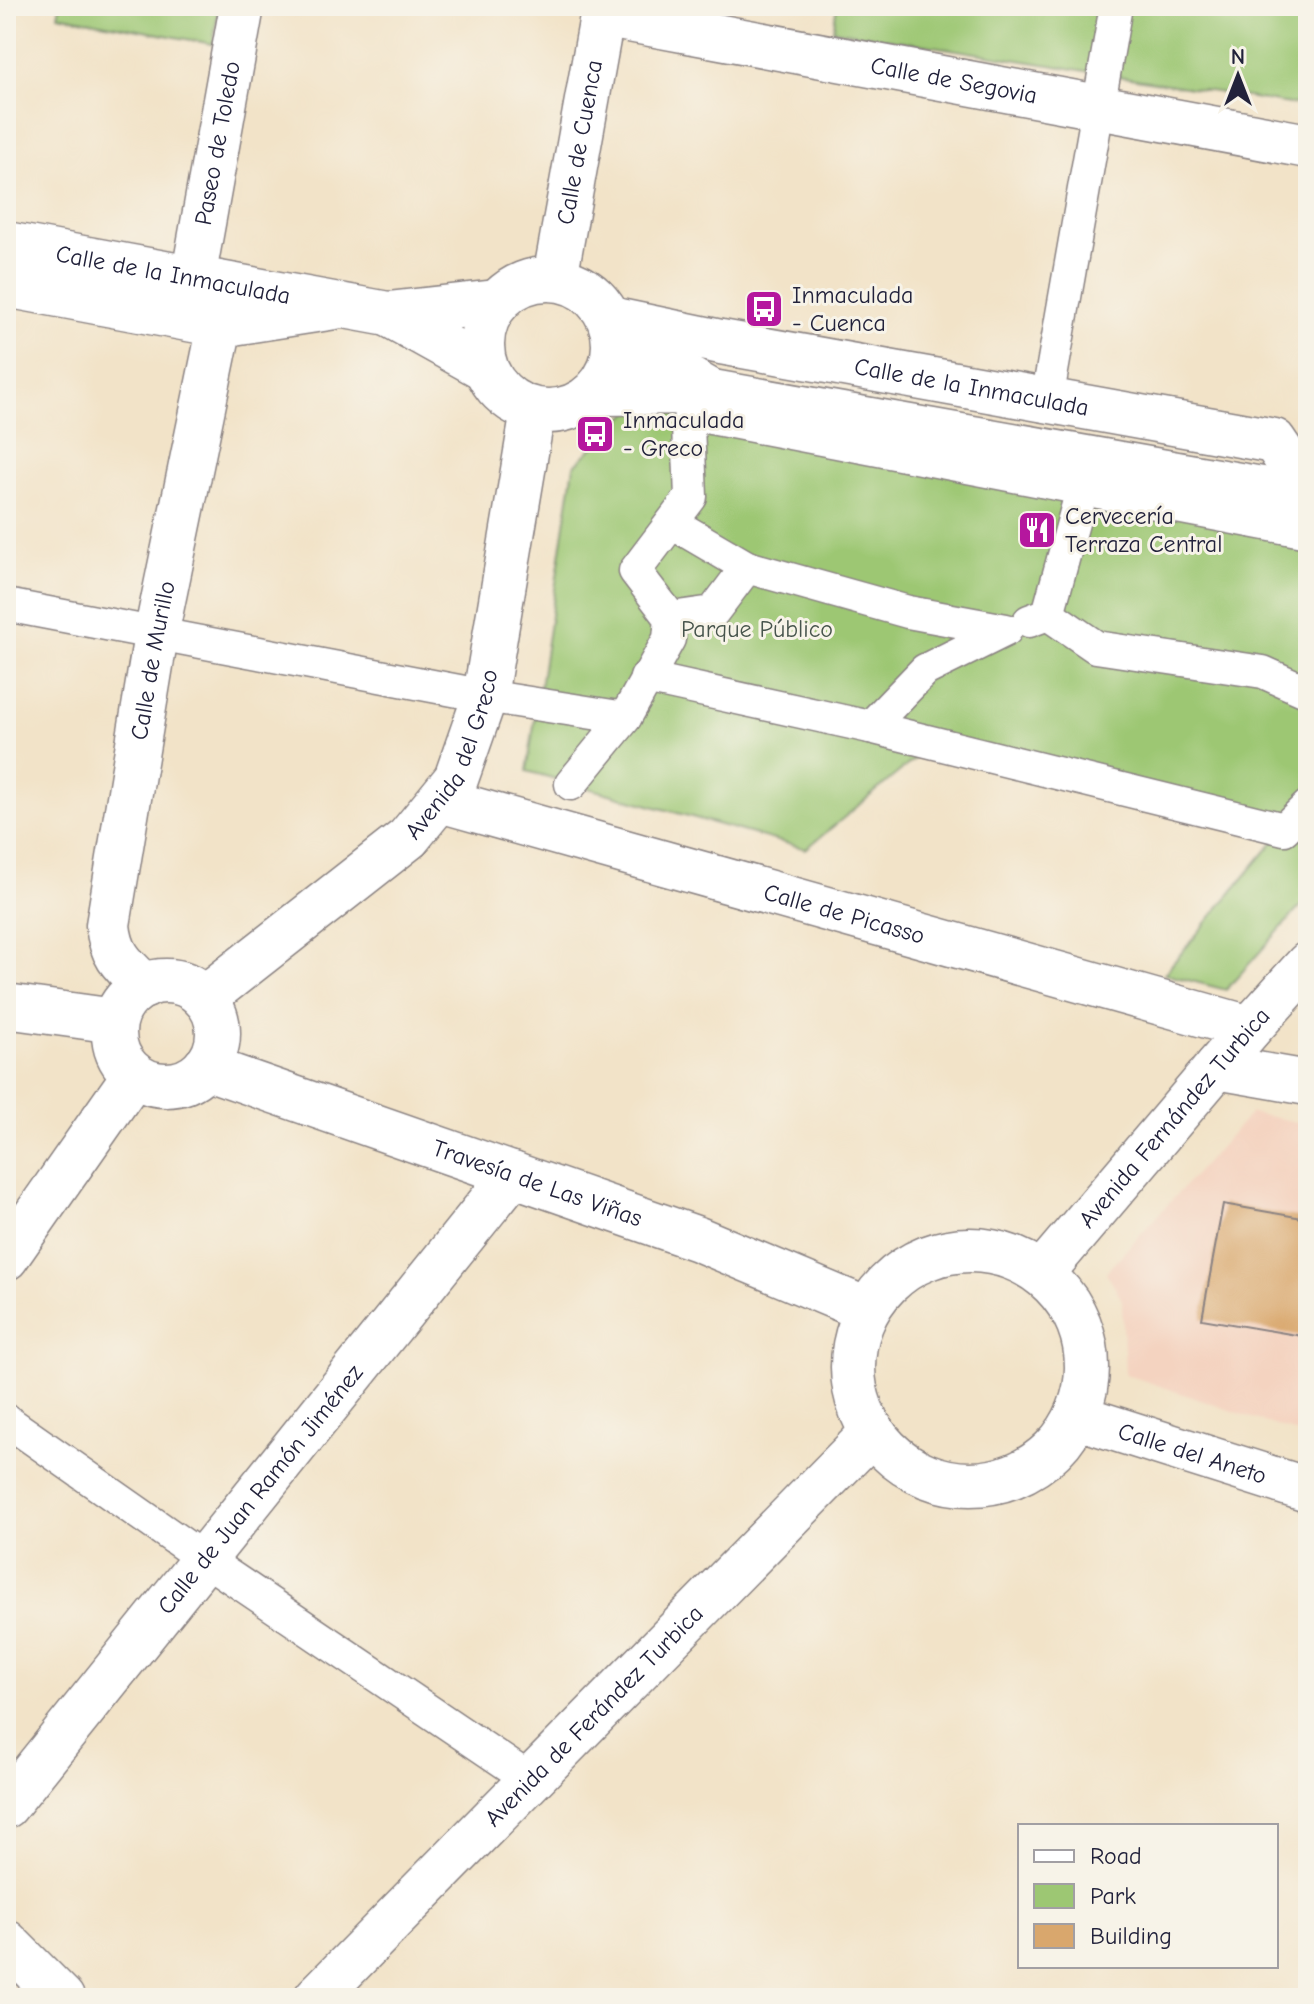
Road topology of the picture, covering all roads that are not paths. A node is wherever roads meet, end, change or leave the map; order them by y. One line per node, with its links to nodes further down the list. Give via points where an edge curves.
1 (242, 6): 8 (street, Paseo de Toledo)
2 (1116, 6): 4 (street)
3 (603, 11): 4 (street, Calle de Segovia); 7 (street, Calle de Cuenca)
4 (1098, 107): 5 (street, Calle de Segovia); 18 (street)
5 (1308, 146)
6 (6, 244): 8 (street, Calle de la Inmaculada)
7 (555, 278): 10 (street, via 522,283); 14 (street, via 588,291)
8 (193, 279): 11 (street, Calle de la Inmaculada)
9 (6, 285): 13 (street, Calle de la Inmaculada)
10 (496, 302): 12 (street, Calle de la Inmaculada); 15 (street, via 481,332)
11 (341, 306): 12 (street, Calle de la Inmaculada); 13 (street, Calle de la Inmaculada)
12 (388, 314): 15 (street, Calle de la Inmaculada)
13 (220, 325): 29 (street, Calle de Murillo)
14 (613, 330): 16 (street, Calle de la Inmaculada); 17 (street, via 613,365); 18 (street, Calle de la Inmaculada, via 721,342)
15 (483, 367): 19 (street, via 502,395)
16 (712, 392): 17 (street, Calle de la Inmaculada); 21 (street, Calle de la Inmaculada)
17 (596, 393): 19 (street, via 566,410)
18 (1047, 400): 21 (street, Calle de la Inmaculada, via 1274,441)
19 (533, 411): 32 (street, Avenida del Greco)
20 (1082, 490): 22 (street, via 690,414 691,497); 23 (street); 26 (street)
21 (1308, 494)
22 (672, 523): 24 (street); 27 (street, via 635,571)
23 (1308, 532)
24 (747, 567): 27 (street, via 713,612); 28 (street, via 908,612)
25 (6, 605): 29 (street)
26 (1048, 614): 28 (street); 31 (street, via 1096,647 1263,672)
27 (671, 618): 30 (street, via 669,639)
28 (1006, 630): 34 (street, via 925,670)
29 (156, 635): 32 (street); 39 (street, Calle de Murillo, via 108,925 119,961)
30 (646, 678): 33 (street); 34 (street)
31 (1308, 692)
32 (485, 696): 33 (street); 36 (street, Avenida del Greco, via 456,779)
33 (625, 718): 35 (street)
34 (870, 727): 37 (street, via 1284,829)
35 (571, 784)
36 (440, 800): 40 (street, Avenida del Greco, via 408,838); 43 (street, Calle de Picasso)
37 (1308, 806)
38 (1308, 964): 43 (street, Avenida Fernández Turbica)
39 (145, 986): 40 (street, via 177,983); 42 (street, via 131,994)
40 (204, 998): 44 (street, via 213,1011 218,1039)
41 (6, 1006): 42 (street)
42 (115, 1021): 46 (street, via 116,1050)
43 (1250, 1028): 45 (street, Avenida Fernández Turbica)
44 (205, 1067): 46 (street, via 186,1080 163,1085); 48 (street, Travesía de Las Viñas)
45 (1217, 1067): 47 (street); 50 (street, Avenida Fernández Turbica)
46 (134, 1075): 49 (street)
47 (1308, 1083)
48 (513, 1174): 51 (street, Travesía de Las Viñas, via 698,1239); 56 (street, Calle de Juan Ramón Jiménez)
49 (6, 1258)
50 (1042, 1273): 51 (street, via 1006,1255 966,1249 927,1257 892,1278); 52 (street, via 1069,1302 1085,1338 1088,1378)
51 (867, 1310): 54 (street, via 855,1339 852,1372 858,1404)
52 (1078, 1417): 54 (street, via 1059,1446 1031,1468 997,1482 962,1485 927,1477 896,1459); 55 (street, Calle del Aneto)
53 (6, 1420): 56 (street)
54 (872, 1433): 57 (street, Avenida de Ferández Turbica)
55 (1308, 1490)
56 (204, 1559): 57 (street); 58 (street, Calle de Juan Ramón Jiménez)
57 (531, 1780): 61 (street, Avenida de Ferández Turbica)
58 (6, 1806)
59 (6, 1942): 60 (street)
60 (62, 1998)
61 (316, 1998)

